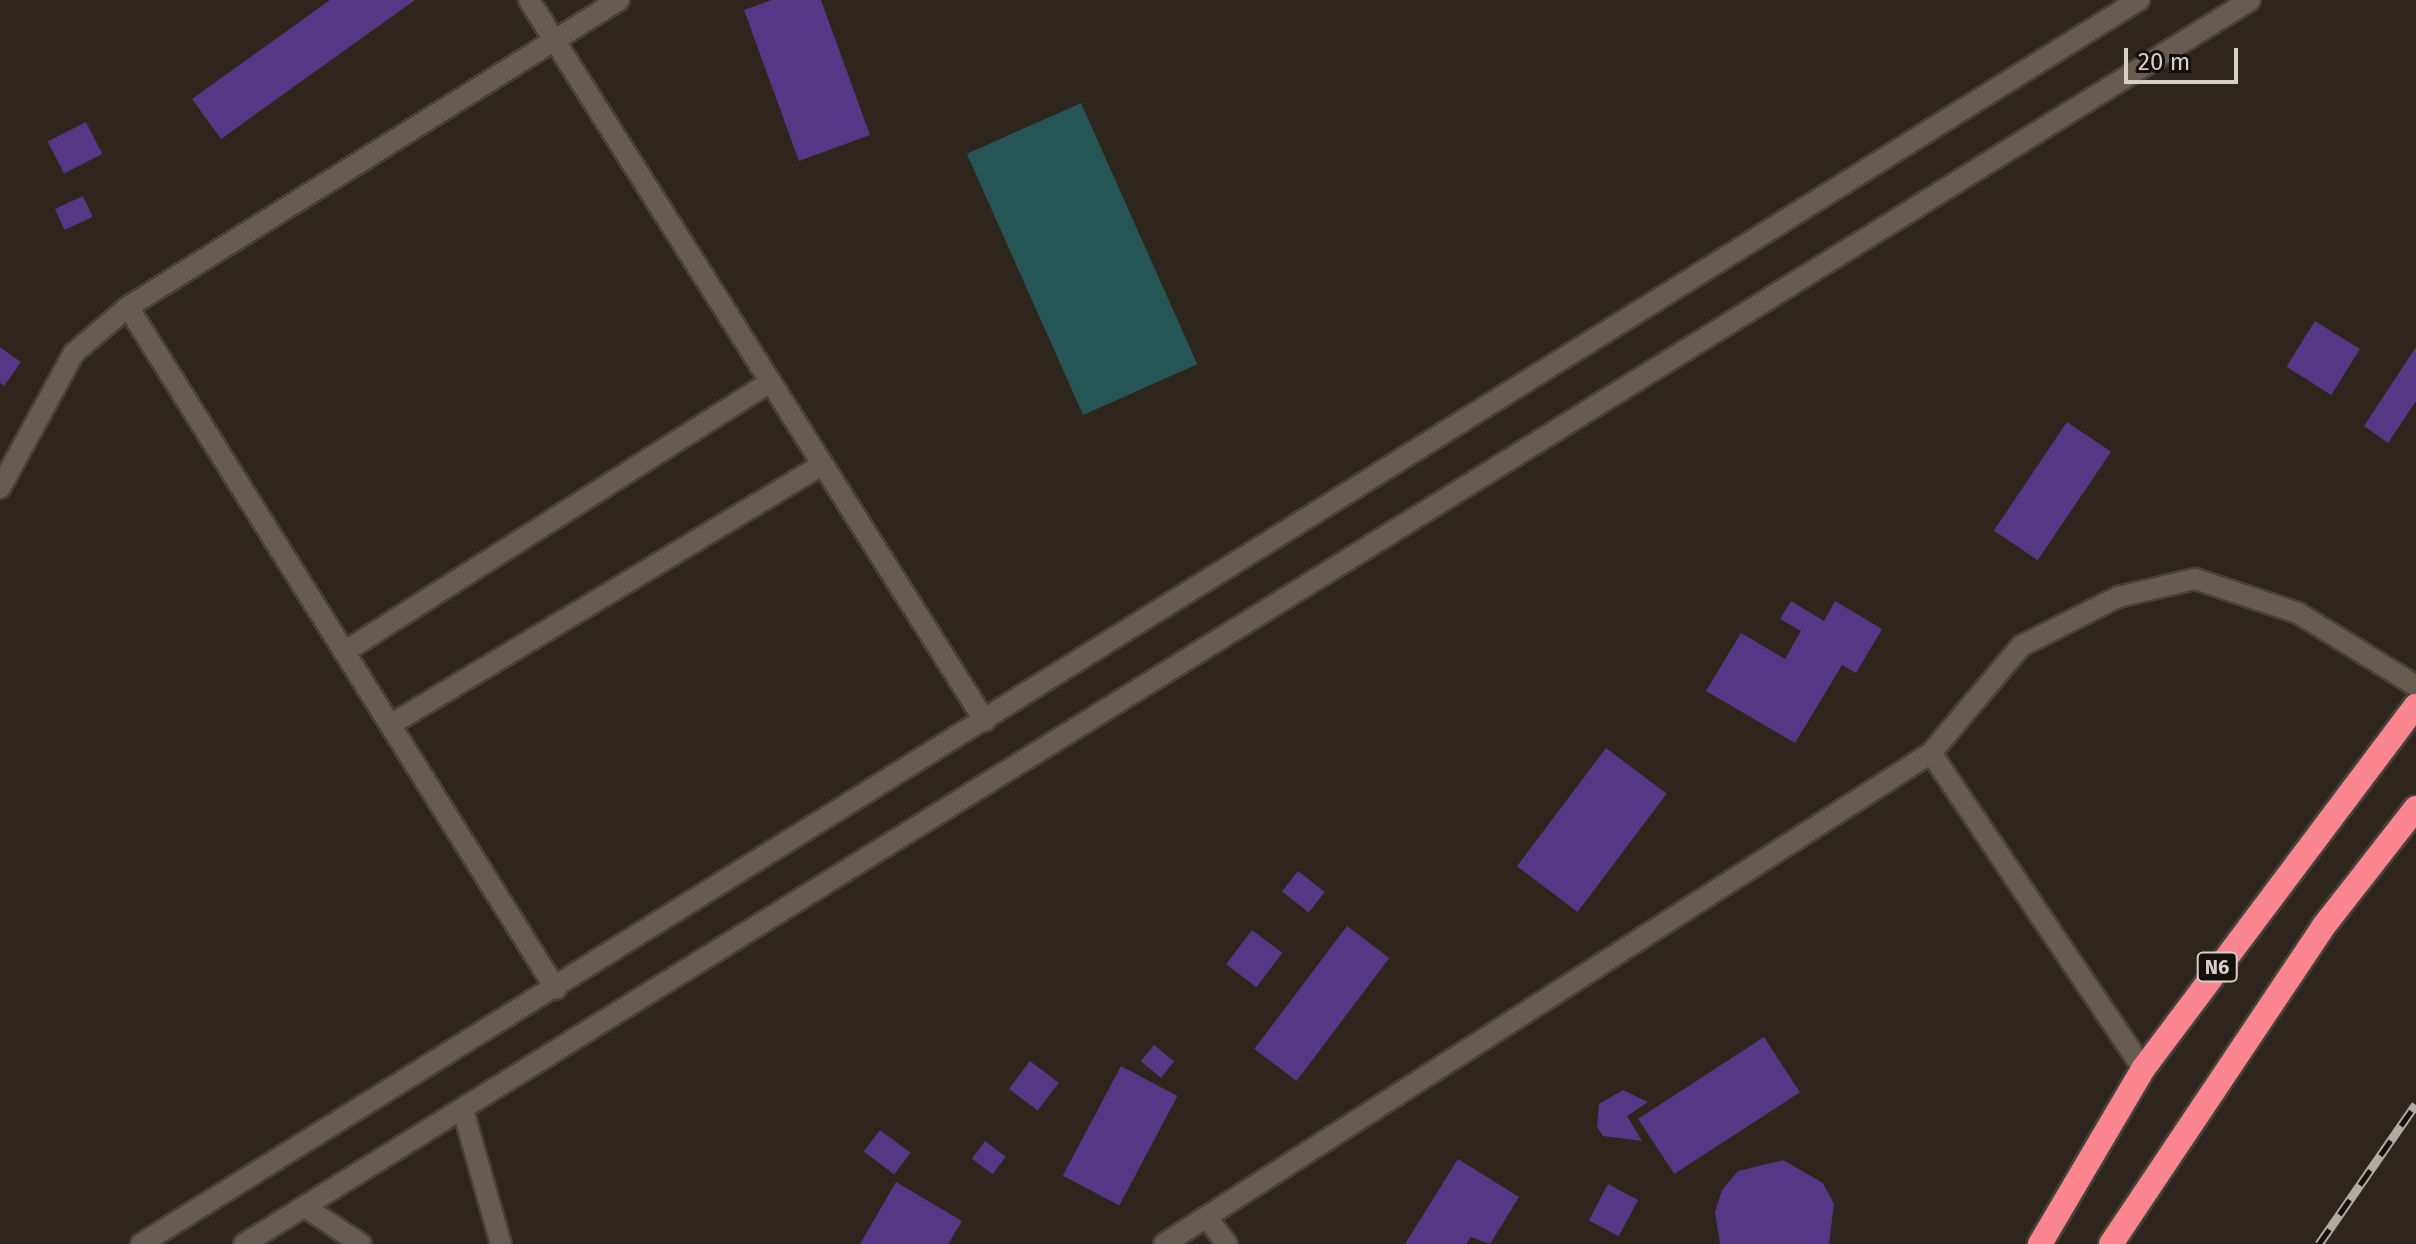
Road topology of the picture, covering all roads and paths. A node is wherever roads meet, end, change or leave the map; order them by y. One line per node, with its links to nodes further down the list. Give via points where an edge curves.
1 (529, 0): 5 (street)
2 (619, 0): 5 (street)
3 (2139, 0): 13 (street)
4 (2250, 0): 19 (street)
5 (554, 41): 6 (street); 7 (street)
6 (128, 307): 9 (street, via 74,353); 10 (street)
7 (767, 384): 8 (street); 10 (street)
8 (820, 466): 13 (street); 14 (street)
9 (0, 488)
10 (344, 652): 14 (street)
11 (2416, 686): 15 (street, via 2298,613 2195,579 2118,597 2021,646)
12 (2416, 706): 18 (highway, N6)
13 (985, 721): 17 (street)
14 (390, 725): 17 (street)
15 (1931, 753): 18 (street); 21 (street)
16 (2416, 808): 29 (highway, via 2323,927)
17 (556, 989): 22 (street)
18 (2143, 1069): 28 (highway, N6)
19 (463, 1110): 20 (street); 25 (street)
20 (305, 1207): 23 (street); 24 (street)
21 (1206, 1217): 26 (street); 27 (street)
22 (141, 1244)
23 (244, 1244)
24 (361, 1244)
25 (501, 1244)
26 (1164, 1244)
27 (1227, 1244)
28 (2040, 1244)
29 (2111, 1244)

